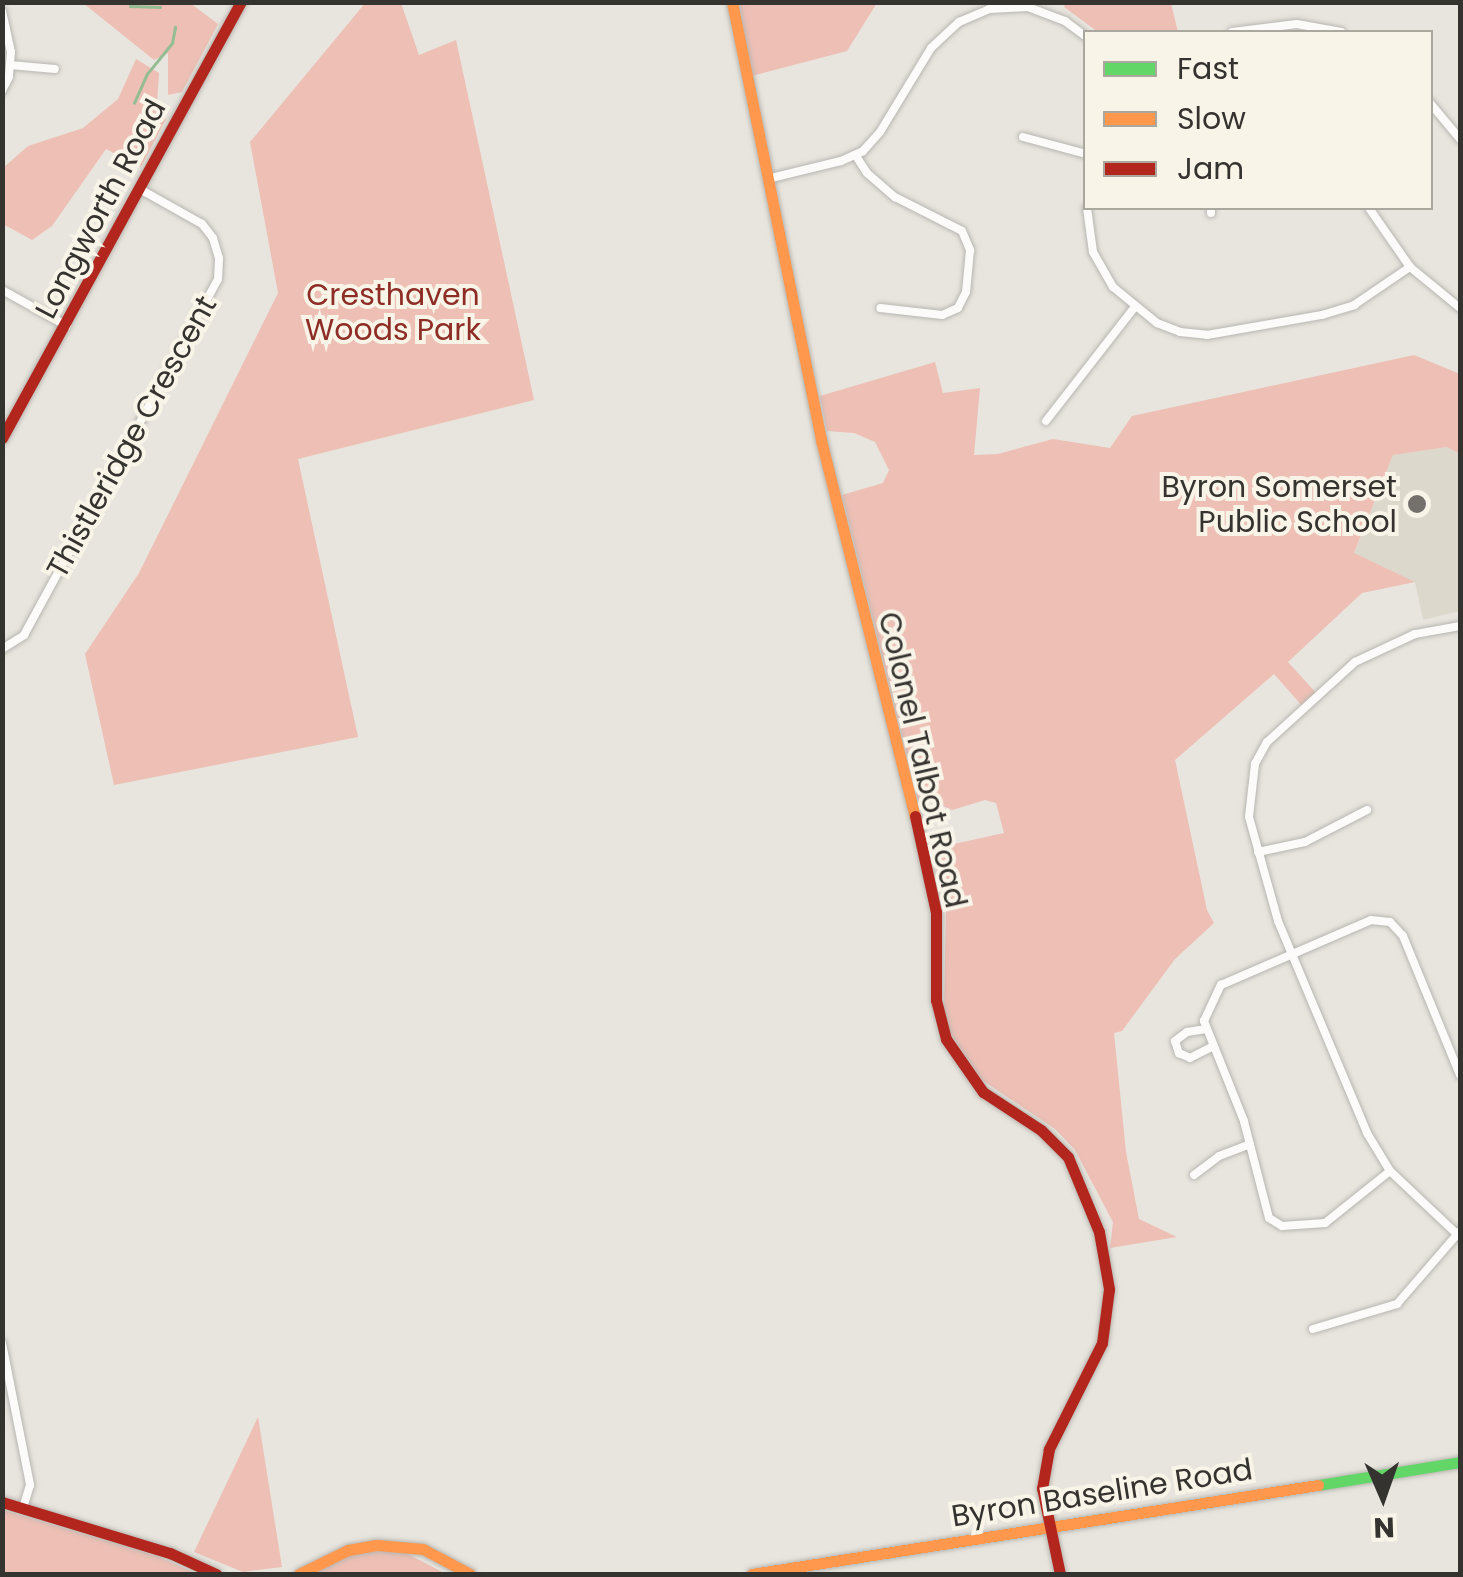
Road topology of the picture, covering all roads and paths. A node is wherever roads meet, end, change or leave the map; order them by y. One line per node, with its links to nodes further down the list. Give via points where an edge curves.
1 (241, 2): 16 (main road, Longworth Road)
2 (732, 2): 15 (main road, Colonel Talbot Road)
3 (2, 11): 7 (street)
4 (1248, 30): 5 (street, via 1298,24)
5 (1330, 30)
6 (1083, 35): 14 (street, via 1028,7 990,9 959,22 931,48 880,132)
7 (10, 65): 8 (street); 9 (street)
8 (54, 69)
9 (2, 91)
10 (1433, 107): 12 (street)
11 (1023, 137): 13 (street)
12 (1460, 139)
13 (1083, 153)
14 (856, 156): 15 (street); 21 (street, via 895,197 962,231 970,250 958,308 932,315)
15 (766, 180): 45 (main road, Colonel Talbot Road, via 826,459 929,874 936,1000 946,1039 983,1092 1041,1130 1068,1157 1099,1232 1109,1289 1102,1342 1049,1449 1042,1488)
16 (140, 190): 24 (main road, Longworth Road); 29 (street, Thistleridge Crescent, via 202,224 220,258 218,279 24,635)
17 (1087, 210): 22 (street, via 1093,252)
18 (1369, 210): 19 (street)
19 (1410, 267): 22 (street, via 1354,305 1208,335 1180,332); 23 (street)
20 (2, 290): 24 (street)
21 (880, 308)
22 (1134, 308): 26 (street)
23 (1460, 308)
24 (67, 326): 25 (main road, Longworth Road)
25 (7, 419): 27 (main road, Longworth Road)
26 (1046, 421)
27 (2, 438)
28 (1460, 626): 31 (street, via 1415,634 1355,662 1267,742 1249,789)
29 (2, 648)
30 (1368, 810): 31 (street, via 1305,842)
31 (1258, 852): 32 (street)
32 (1291, 954): 33 (street, via 1220,984); 35 (street, via 1370,920 1390,922 1403,936); 37 (street, via 1340,1076)
33 (1206, 1030): 34 (street); 34 (street, via 1176,1041 1179,1053 1190,1058)
34 (1212, 1047): 36 (street)
35 (1460, 1076)
36 (1250, 1144): 37 (street, via 1264,1210 1282,1226 1326,1223); 38 (street)
37 (1390, 1171): 39 (street)
38 (1194, 1175)
39 (1460, 1234): 40 (street, via 1397,1304)
40 (1314, 1329)
41 (2, 1343): 44 (street, via 30,1486)
42 (1460, 1462): 45 (main road, Byron Baseline Road)
43 (2, 1502): 44 (main road)
44 (23, 1508): 46 (main road)
45 (1050, 1525): 49 (main road, Byron Baseline Road); 50 (main road, Colonel Talbot Road)
46 (216, 1574)
47 (299, 1574): 48 (main road, via 348,1550 377,1545 424,1549)
48 (470, 1574)
49 (752, 1574)
50 (1060, 1574)

